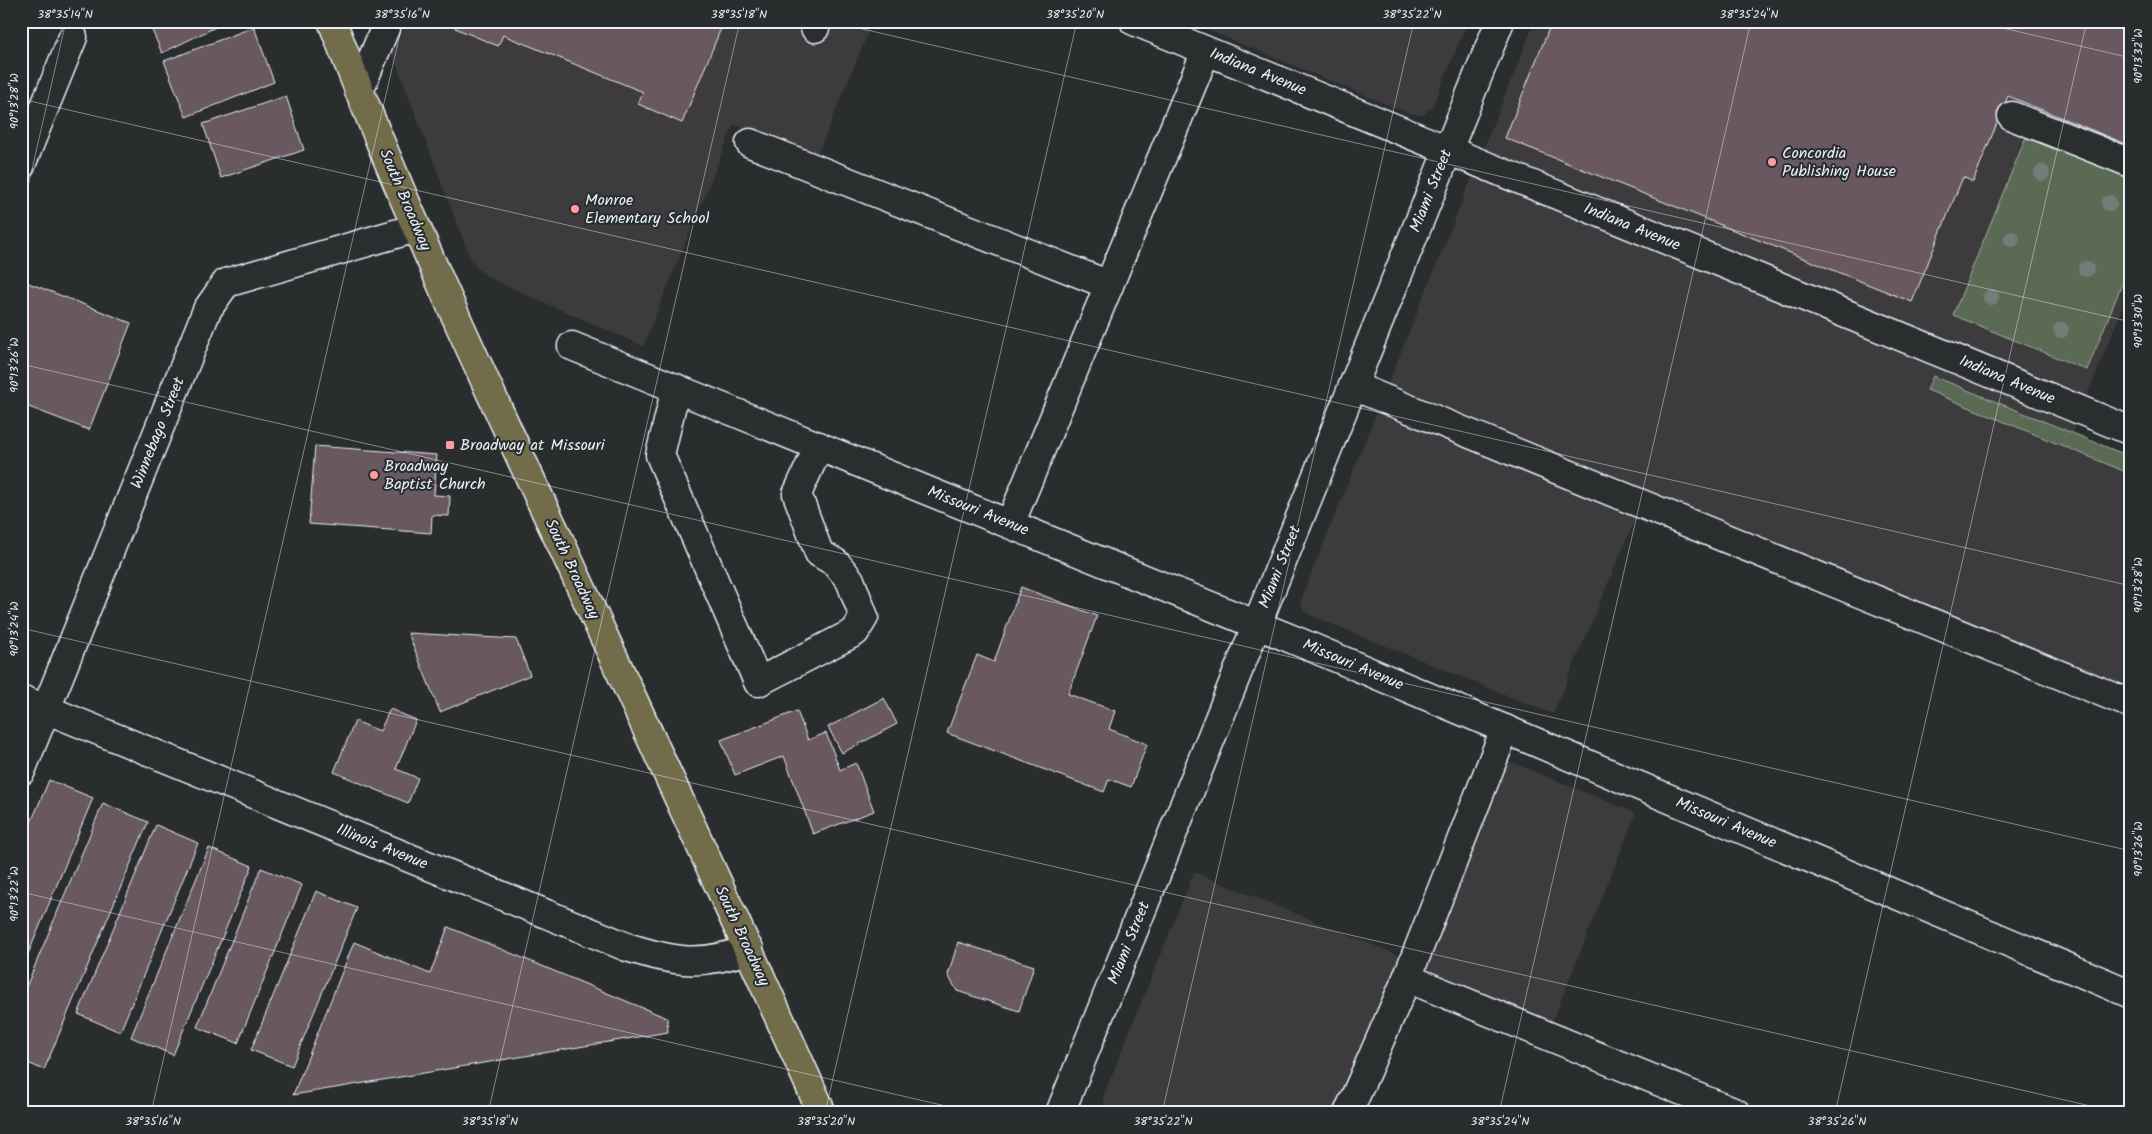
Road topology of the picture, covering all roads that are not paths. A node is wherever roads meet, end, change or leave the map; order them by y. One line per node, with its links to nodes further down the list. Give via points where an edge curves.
1 (332, 21): 7 (main road, South Broadway)
2 (388, 21): 7 (street)
3 (1134, 21): 6 (street, Indiana Avenue)
4 (1500, 21): 10 (street, Miami Street)
5 (74, 37): 12 (street)
6 (1206, 51): 10 (street, Indiana Avenue); 14 (street)
7 (359, 91): 13 (main road, South Broadway)
8 (2012, 116): 11 (street)
9 (750, 143): 14 (street)
10 (1448, 151): 16 (street, Miami Street); 18 (street, Indiana Avenue)
11 (2131, 163)
12 (21, 165)
13 (416, 228): 24 (street, Winnebago Street, via 226,283 207,310); 27 (main road, South Broadway)
14 (1109, 285): 20 (street)
15 (572, 346): 17 (street, Missouri Avenue)
16 (1353, 386): 21 (street, Miami Street); 23 (street)
17 (676, 388): 19 (street, Missouri Avenue); 19 (street, via 660,455 758,682 855,632 864,617 850,580 836,563 819,553 797,494)
18 (2131, 431)
19 (819, 446): 20 (street, Missouri Avenue)
20 (1010, 524): 21 (street, Missouri Avenue)
21 (1256, 625): 25 (street, Missouri Avenue); 31 (street, Miami Street)
22 (21, 699): 24 (street, Illinois Avenue)
23 (2131, 704)
24 (46, 709): 26 (street, Winnebago Street); 27 (street, Illinois Avenue, via 627,947 663,959 697,962 726,958)
25 (1505, 729): 28 (street); 29 (street, Missouri Avenue)
26 (21, 771)
27 (749, 949): 30 (main road, South Broadway)
28 (1407, 978): 32 (street); 33 (street)
29 (2131, 994)
30 (822, 1113)
31 (1060, 1113)
32 (1348, 1113)
33 (1736, 1113)

